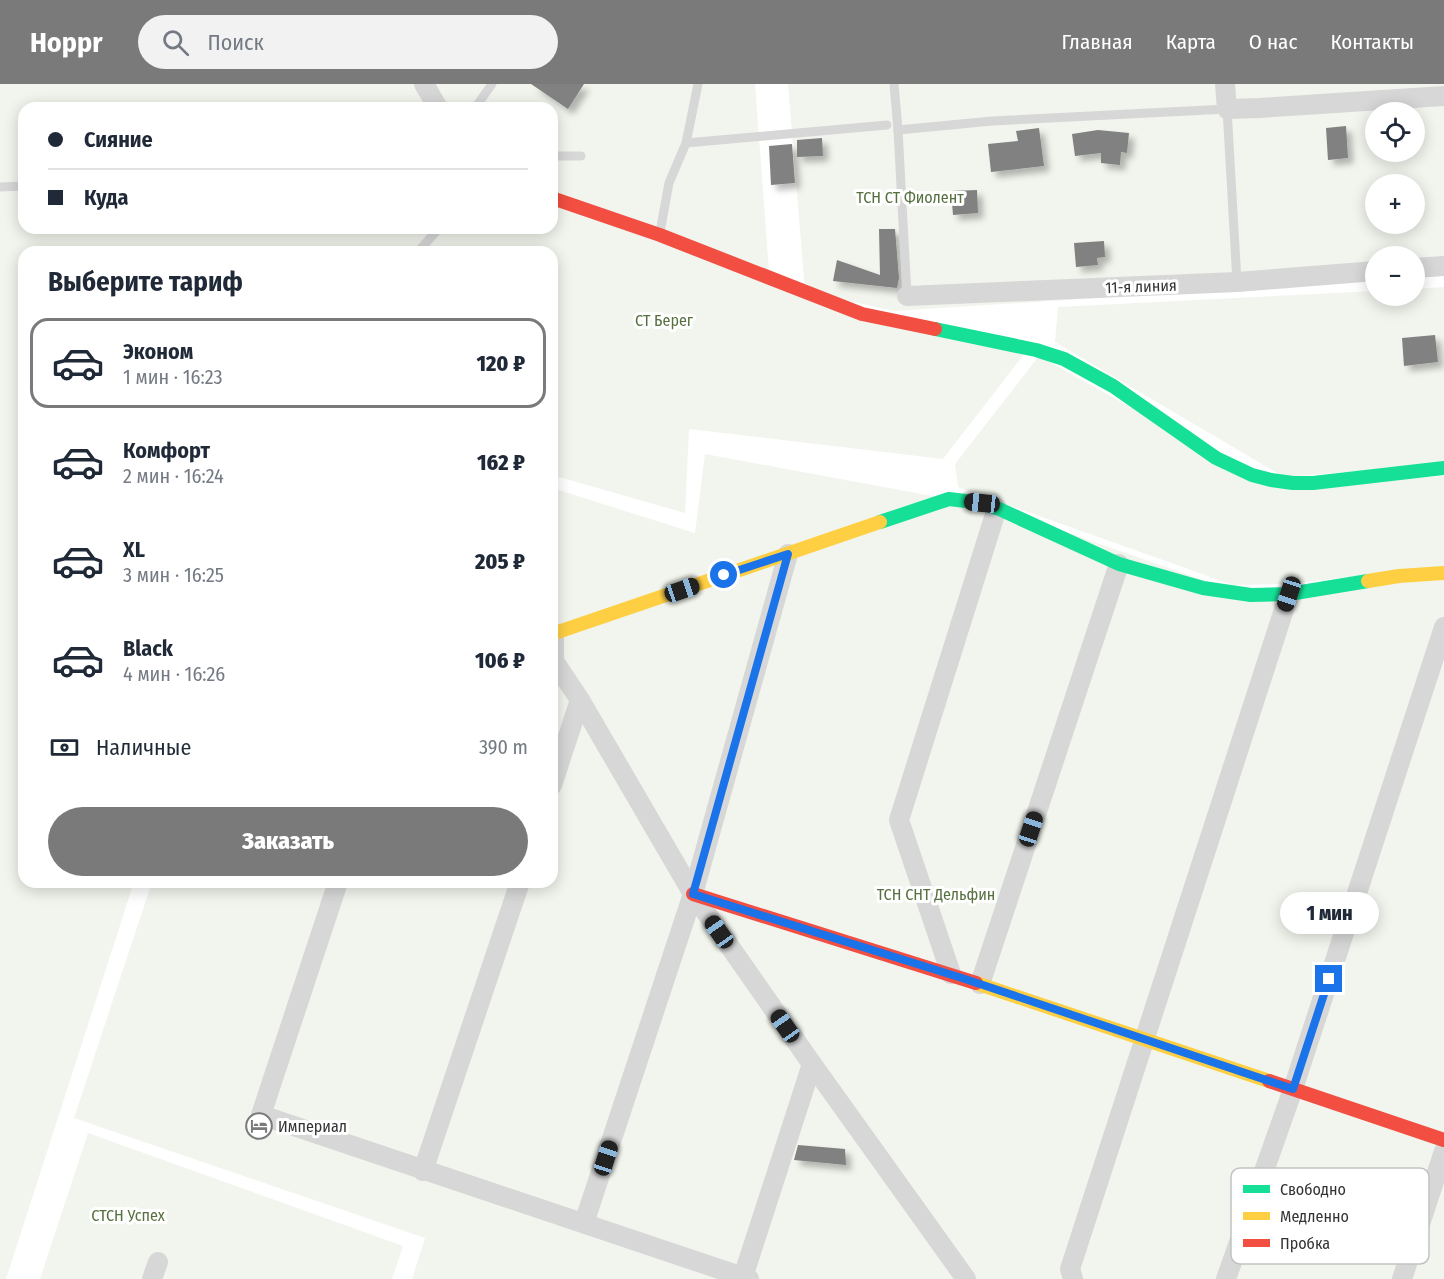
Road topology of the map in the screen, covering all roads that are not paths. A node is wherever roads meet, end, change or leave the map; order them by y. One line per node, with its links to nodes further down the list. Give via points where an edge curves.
1 (424, 84): 7 (street)
2 (492, 84): 8 (lane)
3 (698, 84): 12 (lane)
4 (894, 84): 11 (lane)
5 (1226, 84): 9 (street)
6 (1444, 96): 9 (street)
7 (434, 102)
8 (480, 102)
9 (1227, 109): 11 (lane); 24 (lane)
10 (887, 125): 12 (lane)
11 (898, 130): 25 (lane)
12 (686, 143): 19 (lane, via 669,183)
13 (558, 156): 14 (lane)
14 (581, 156)
15 (18, 186): 16 (lane)
16 (0, 188)
17 (558, 200): 19 (street)
18 (434, 234): 20 (lane)
19 (660, 235): 26 (street, via 862,314 1064,359 1113,386 1216,458 1252,475 1313,483)
20 (424, 246)
21 (1444, 266): 22 (street)
22 (1425, 267)
23 (1365, 272): 24 (street, 11-я линия)
24 (1237, 282): 25 (street, 11-я линия)
25 (907, 296)
26 (1444, 468)
27 (997, 508): 28 (street, via 949,499); 29 (street); 40 (street, via 899,820)
28 (788, 554): 33 (street); 39 (street)
29 (1119, 564): 31 (street, via 1203,588 1251,595); 41 (street)
30 (1444, 573): 31 (street, via 1399,576)
31 (1289, 594): 42 (street)
32 (1444, 627): 44 (street)
33 (558, 631)
34 (558, 667): 35 (street)
35 (580, 700): 36 (street); 39 (street)
36 (558, 767)
37 (336, 888): 48 (street, via 261,1115)
38 (518, 888): 48 (street)
39 (693, 894): 40 (street); 43 (street); 50 (street)
40 (951, 974): 41 (street)
41 (980, 984): 42 (street)
42 (1145, 1040): 44 (street); 55 (street, via 1070,1269)
43 (812, 1064): 53 (street); 54 (street)
44 (1293, 1089): 45 (street); 47 (street)
45 (1444, 1140)
46 (1444, 1150): 49 (street)
47 (1265, 1168)
48 (423, 1171): 50 (street)
49 (1429, 1196)
50 (584, 1224): 53 (street)
51 (1231, 1264): 56 (street)
52 (1407, 1264): 57 (street)
53 (746, 1278)
54 (966, 1279)
55 (1073, 1279)
56 (1226, 1279)
57 (1402, 1279)

